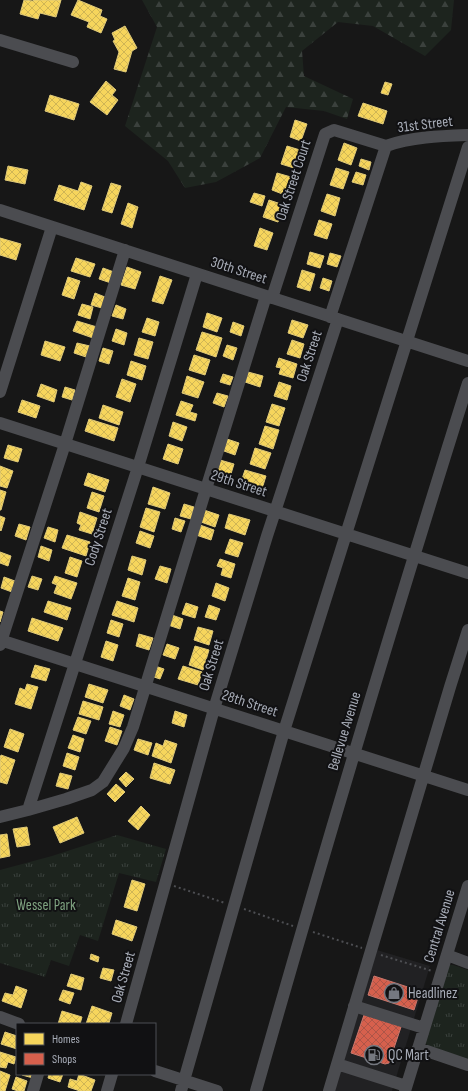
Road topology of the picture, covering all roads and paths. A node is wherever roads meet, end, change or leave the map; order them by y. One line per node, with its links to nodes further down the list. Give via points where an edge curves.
1 (0, 40): 2 (street)
2 (73, 62)
3 (468, 135): 4 (street, 31st Street, via 397,142)
4 (386, 146): 10 (street, Oak Street Court, via 334,130 325,134); 11 (street, Oak Street)
5 (468, 147): 12 (street)
6 (0, 210): 7 (street, 30th Street)
7 (52, 227): 8 (street, 30th Street); 15 (street)
8 (125, 250): 9 (street, 30th Street); 17 (street)
9 (197, 274): 10 (street, 30th Street); 18 (street, Cody Street)
10 (269, 297): 11 (street, 30th Street); 19 (street, Oak Street Court)
11 (334, 318): 12 (street, 30th Street); 20 (street, Oak Street)
12 (407, 341): 13 (street, 30th Street); 21 (street)
13 (468, 361)
14 (468, 383): 22 (street, Bellevue Avenue)
15 (0, 392)
16 (0, 423): 17 (street, 29th Street)
17 (65, 444): 18 (street, 29th Street); 25 (street)
18 (138, 467): 19 (street, 29th Street); 26 (street, Cody Street)
19 (206, 489): 20 (street, 29th Street); 27 (street, Oak Street Court)
20 (275, 512): 21 (street, 29th Street); 28 (street, Oak Street)
21 (346, 534): 22 (street, 29th Street); 29 (street)
22 (414, 556): 23 (street, 29th Street); 30 (street, Bellevue Avenue)
23 (468, 573)
24 (468, 630): 31 (street)
25 (0, 642): 26 (street, 28th Street)
26 (75, 664): 27 (street, 28th Street); 33 (street, Cody Street)
27 (145, 686): 28 (street, 28th Street); 33 (street, Oak Street Court, via 124,748 103,782 92,790)
28 (214, 709): 29 (street, 28th Street); 41 (street, Oak Street)
29 (284, 731): 30 (street, 28th Street); 49 (street)
30 (354, 754): 31 (street, 28th Street); 54 (street, Bellevue Avenue)
31 (424, 776): 32 (street, 28th Street); 38 (street)
32 (468, 790)
33 (28, 810): 34 (street, Oak Street Court)
34 (0, 816)
35 (468, 886): 36 (street, Central Avenue)
36 (447, 955): 37 (street); 42 (street, Central Avenue)
37 (468, 962)
38 (354, 1006): 42 (street); 44 (street)
39 (0, 1017): 40 (street)
40 (16, 1023)
41 (126, 1023)
42 (424, 1028): 43 (street, Central Avenue)
43 (418, 1048): 45 (street); 50 (street, Central Avenue)
44 (337, 1064): 50 (street); 55 (street)
45 (468, 1065)
46 (156, 1072): 49 (street)
47 (38, 1075): 51 (street)
48 (112, 1075): 52 (street)
49 (183, 1086): 53 (street)
50 (406, 1089)
51 (33, 1091)
52 (107, 1091)
53 (217, 1091)
54 (256, 1091)
55 (329, 1091)

